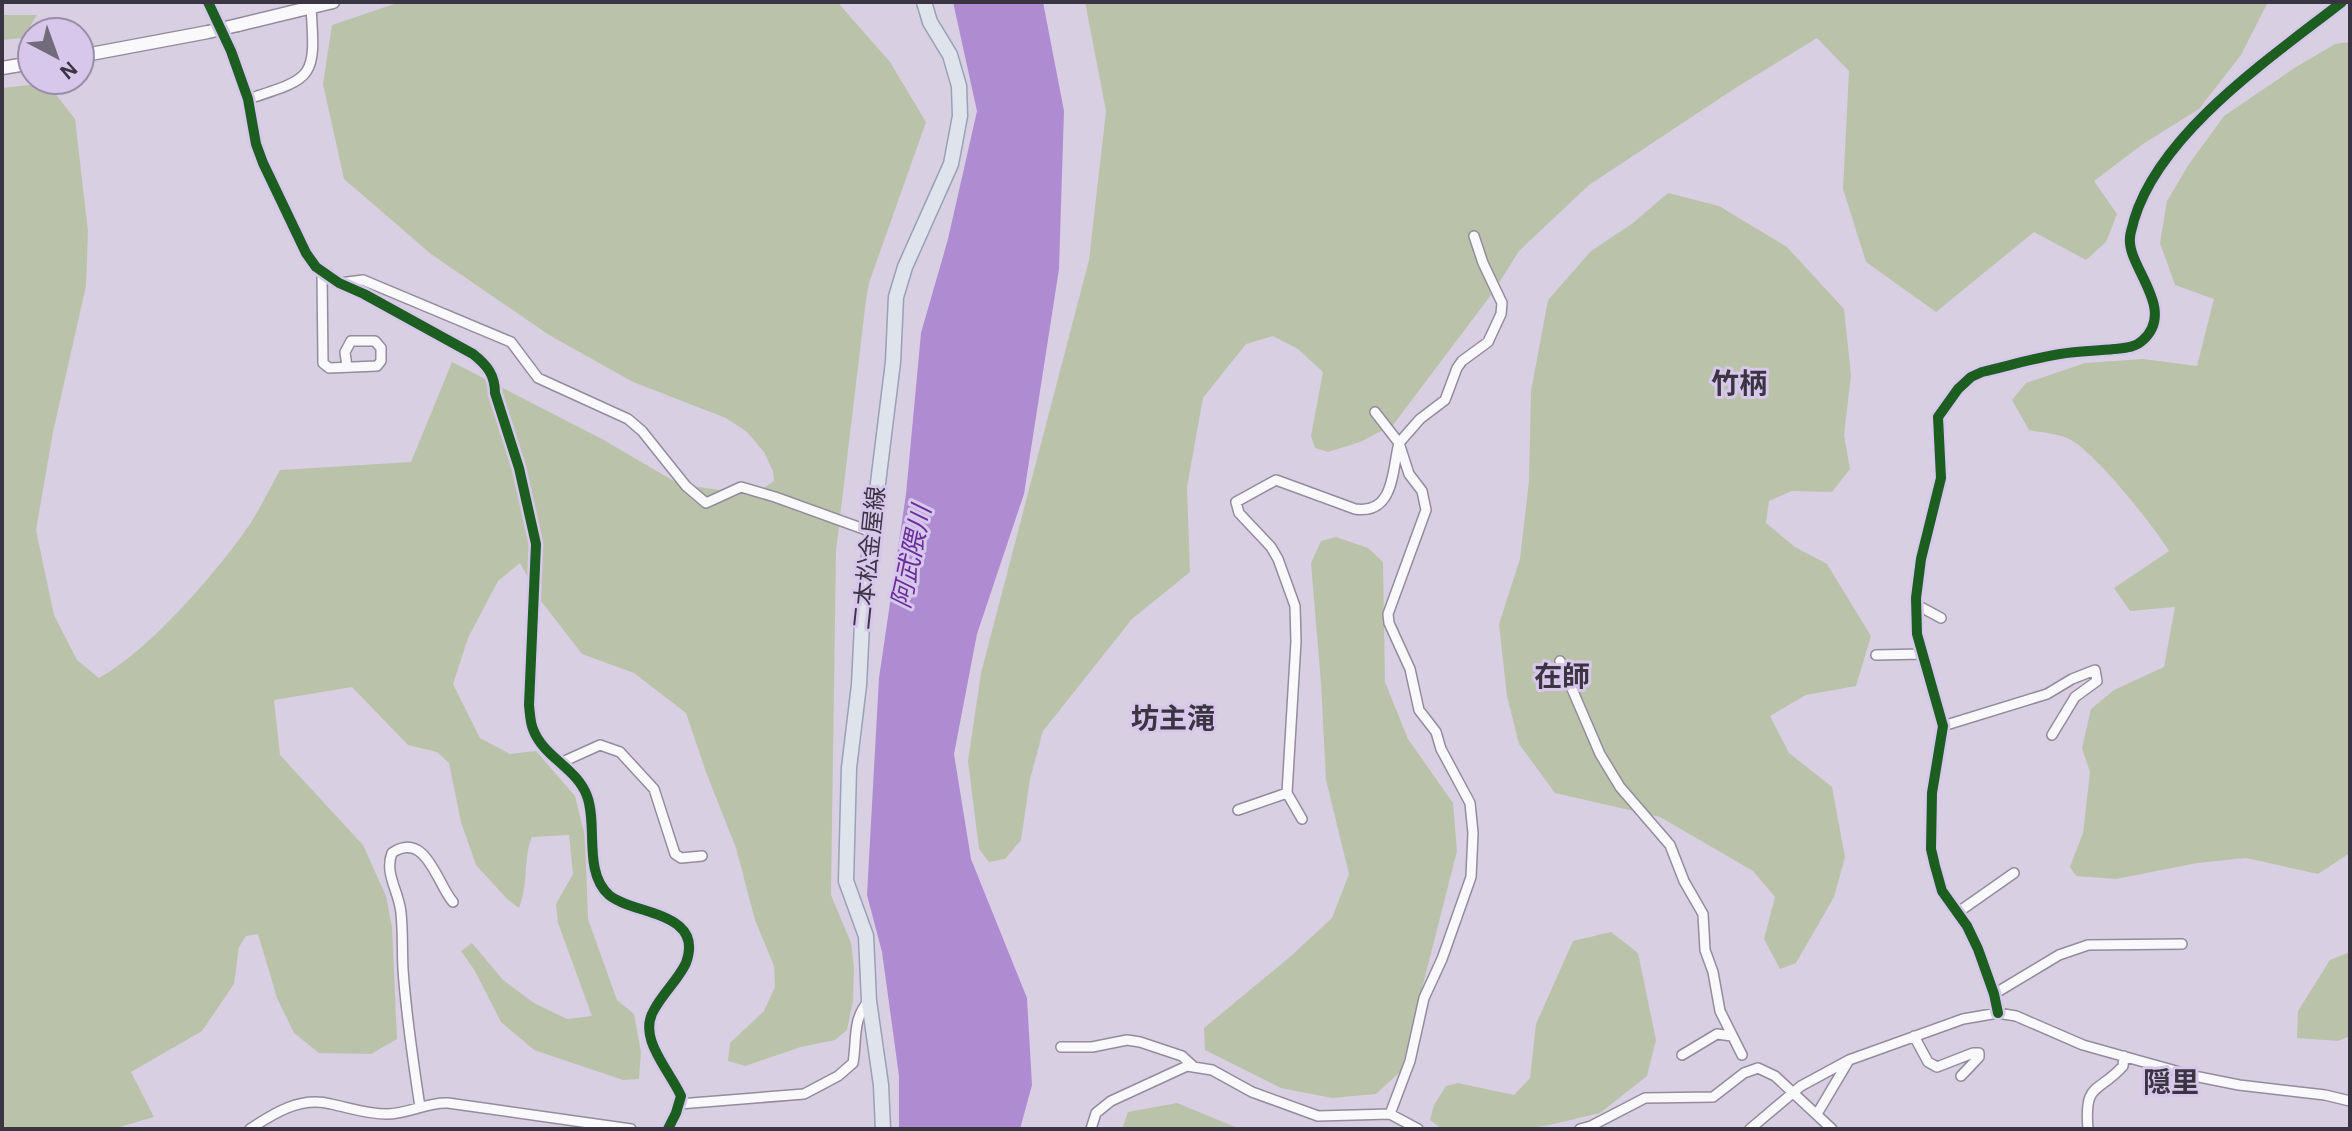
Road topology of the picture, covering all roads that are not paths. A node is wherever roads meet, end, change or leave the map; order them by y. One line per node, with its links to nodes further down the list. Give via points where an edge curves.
1 (208, 2): 7 (street)
2 (333, 2): 5 (street)
3 (924, 2): 14 (main road, 二本松金屋線, via 950,55 960,101 951,164 896,297)
4 (2342, 2): 15 (street, via 2232,89 2184,139 2148,188 2129,239 2154,310 2143,341 1982,372 1943,408 1938,417 1941,478 1921,559)
5 (311, 8): 6 (street, bridge); 7 (street, via 313,60 304,77)
6 (96, 53)
7 (248, 99): 9 (street, via 263,163 306,253)
8 (1474, 236): 13 (street, via 1502,303 1501,314 1488,342 1457,368 1445,400)
9 (322, 272): 10 (street); 11 (street, via 323,363)
10 (339, 283): 14 (street, via 363,280 511,342 538,378 628,419 706,503 741,487); 22 (street, via 473,354 495,381 536,544 530,719 545,749)
11 (347, 367)
12 (1375, 412): 13 (street)
13 (1399, 443): 23 (street, via 1392,483 1376,506 1365,510 1276,480 1236,502 1239,513 1278,559 1295,606); 49 (street, via 1426,510 1391,603 1389,623 1410,669 1419,710 1436,732 1470,803 1473,833 1471,877 1424,998 1405,1080)
14 (872, 532): 34 (main road, 二本松金屋線, via 849,768 846,881 866,936)
15 (1917, 605): 16 (street); 17 (street)
16 (1941, 618)
17 (1922, 654): 18 (street); 20 (street)
18 (1876, 655)
19 (1560, 661): 36 (street, via 1600,754 1620,787 1670,845 1703,914 1705,950)
20 (1943, 726): 21 (street, via 2047,694 2095,670 2097,681 2075,697); 28 (street, via 1932,793)
21 (2052, 735)
22 (560, 763): 26 (street, via 600,745 620,752 659,797 675,854); 47 (street, via 587,796 595,871 603,887 617,900 667,918 688,941 686,963 647,1029 681,1096)
23 (1287, 793): 24 (street); 25 (street)
24 (1238, 810)
25 (1302, 819)
26 (702, 856)
27 (1946, 864): 28 (street)
28 (1935, 866): 31 (street, via 1942,891)
29 (2014, 873): 31 (street)
30 (453, 902): 48 (street, via 424,854 409,847 392,853 389,872 401,910)
31 (1957, 913): 33 (street, via 1978,949)
32 (2182, 944): 33 (street, via 2088,945 2059,955)
33 (1994, 994): 35 (street)
34 (869, 1001): 47 (street, via 857,1020 853,1063 828,1081 804,1094); 55 (main road, 二本松金屋線)
35 (1998, 1013): 37 (street); 41 (street)
36 (1732, 1036): 39 (street, via 1717,1034); 40 (street)
37 (1914, 1036): 42 (street); 44 (street, via 1928,1062 1937,1067 1979,1053)
38 (1061, 1047): 43 (street, via 1127,1040 1182,1056)
39 (1682, 1055)
40 (1742, 1055)
41 (2124, 1056): 46 (street, via 2239,1085); 61 (street, via 2123,1066 2089,1100)
42 (1849, 1060): 45 (street); 50 (street)
43 (1194, 1067): 49 (street, via 1318,1116); 56 (street, via 1111,1101 1096,1113)
44 (1961, 1076)
45 (1792, 1092): 50 (street); 51 (street, via 1768,1070 1758,1068 1713,1097 1645,1098); 59 (street)
46 (2350, 1101)
47 (679, 1104): 54 (street)
48 (420, 1107): 52 (street, via 382,1114 311,1101); 53 (street, via 448,1103)
49 (1390, 1114): 57 (street)
50 (1817, 1114): 60 (street)
51 (1591, 1128): 58 (street)
52 (250, 1129)
53 (631, 1129)
54 (668, 1129)
55 (883, 1129)
56 (1091, 1129)
57 (1418, 1129)
58 (1580, 1129)
59 (1750, 1129)
60 (1832, 1129)
61 (2088, 1129)

